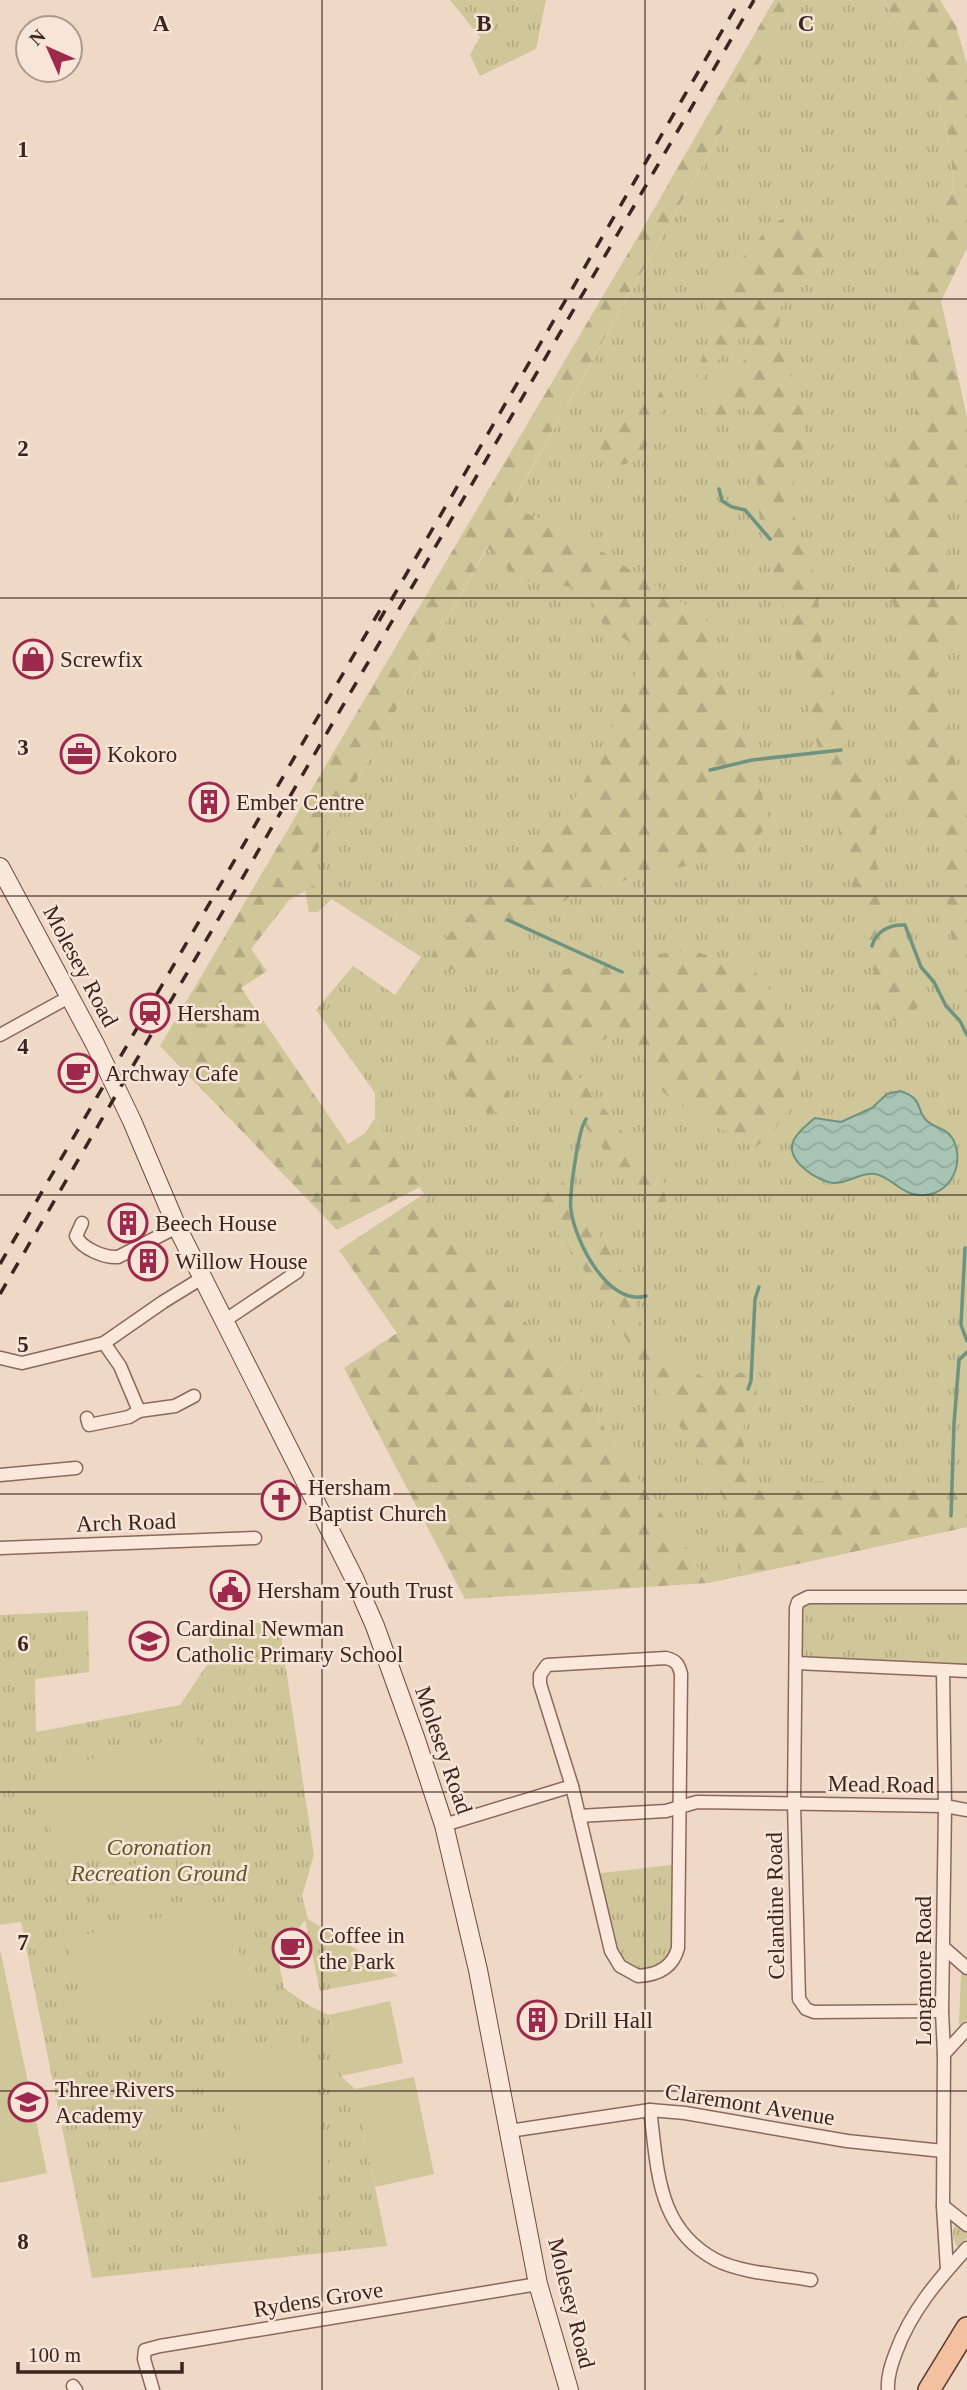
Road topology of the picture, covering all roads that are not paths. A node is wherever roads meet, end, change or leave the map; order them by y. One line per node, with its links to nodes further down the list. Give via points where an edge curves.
1 (0, 867): 2 (street, Molesey Road)
2 (69, 997): 3 (street); 5 (street, Molesey Road, via 132,1121)
3 (0, 1035)
4 (82, 1223): 5 (street, via 76,1236 79,1242 108,1257 118,1257)
5 (177, 1227): 7 (street, Molesey Road)
6 (297, 1272): 8 (street)
7 (202, 1279): 8 (street, Molesey Road); 9 (street)
8 (224, 1321): 28 (street, Molesey Road, via 359,1590)
9 (104, 1343): 10 (street, via 22,1363); 12 (street, via 120,1366)
10 (2, 1355)
11 (194, 1396): 12 (street, via 175,1405)
12 (139, 1410): 13 (street, via 129,1417 89,1425)
13 (87, 1419)
14 (76, 1468): 15 (street)
15 (0, 1475)
16 (255, 1538): 17 (street, Arch Road)
17 (0, 1548)
18 (967, 1597): 19 (street, Celandine Road, via 803,1598 796,1608)
19 (796, 1663): 20 (street); 23 (street, Celandine Road)
20 (943, 1671): 21 (street); 24 (street, Longmore Road)
21 (967, 1671)
22 (572, 1786): 25 (street, via 540,1684 543,1670 547,1665 673,1659 681,1674); 27 (street); 28 (street)
23 (794, 1803): 24 (street, Mead Road); 25 (street, Mead Road, via 698,1802); 31 (street, Celandine Road, via 797,1991 806,2009)
24 (945, 1806): 26 (street, Mead Road); 29 (street, Longmore Road)
25 (680, 1807): 27 (street, Mead Road); 27 (street, via 678,1948 671,1964 648,1976 626,1971 611,1951)
26 (967, 1810)
27 (579, 1816)
28 (444, 1825): 35 (street, Molesey Road)
29 (943, 1947): 30 (street); 31 (street, Longmore Road)
30 (967, 1968)
31 (942, 2011): 33 (street, Longmore Road)
32 (967, 2029): 33 (street)
33 (944, 2054): 36 (street, Longmore Road)
34 (650, 2110): 35 (street, Claremont Avenue); 36 (street, Claremont Avenue); 41 (street, via 659,2179 672,2219 689,2240 717,2260)
35 (509, 2132): 42 (street, Molesey Road)
36 (943, 2151): 37 (street, Longmore Road)
37 (943, 2206): 38 (street); 40 (street, Longmore Road)
38 (967, 2224)
39 (967, 2248): 40 (street)
40 (947, 2270): 47 (street, via 911,2317 889,2371)
41 (811, 2280)
42 (538, 2284): 45 (street, Rydens Grove, via 145,2350); 46 (street, Molesey Road)
43 (967, 2328): 48 (main road)
44 (967, 2352): 49 (main road)
45 (153, 2390)
46 (569, 2390)
47 (888, 2390)
48 (929, 2390)
49 (944, 2390)

